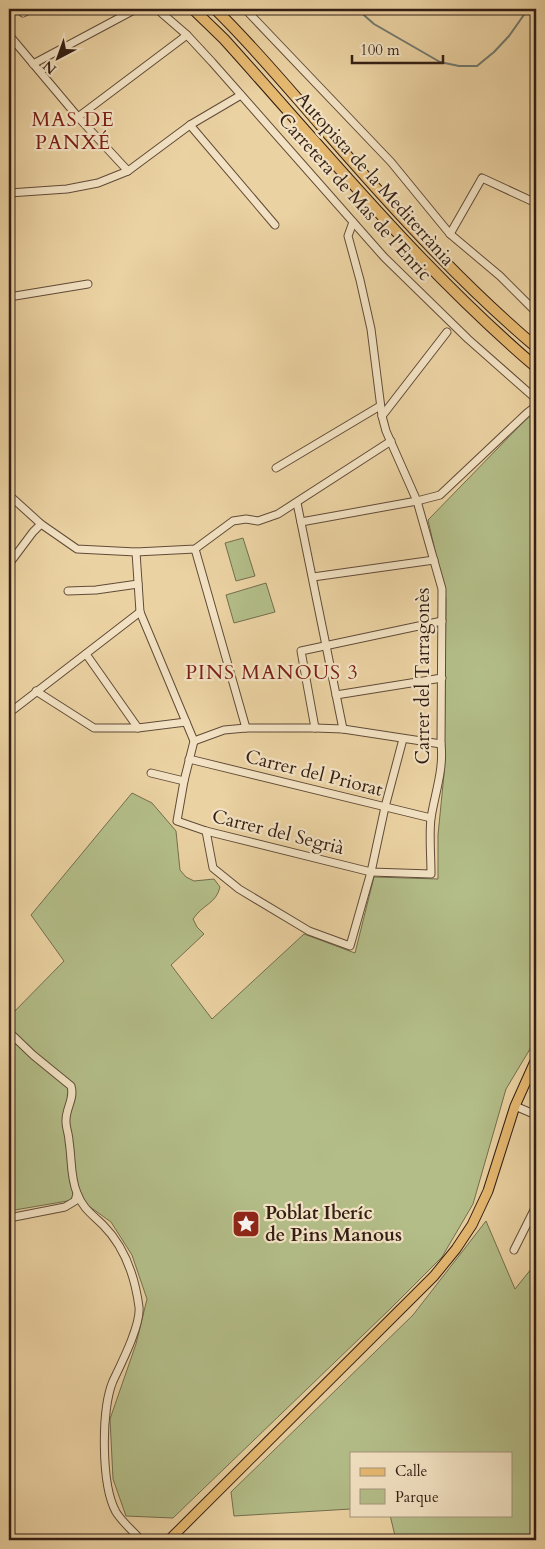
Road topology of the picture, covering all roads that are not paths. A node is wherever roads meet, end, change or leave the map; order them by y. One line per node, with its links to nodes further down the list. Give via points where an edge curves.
1 (31, 9): 7 (street)
2 (136, 9): 10 (street)
3 (157, 9): 9 (street, Carretera de Mas de l'Enric)
4 (193, 9): 25 (highway, Autopista de la Mediterrània, via 224,39 410,246 504,340)
5 (215, 9): 24 (highway, Autopista de la Mediterrània, via 467,284)
6 (245, 9): 19 (street, via 391,162)
7 (23, 13)
8 (9, 35): 10 (street)
9 (187, 36): 11 (street, Carretera de Mas de l'Enric); 12 (street)
10 (33, 64): 12 (street)
11 (241, 95): 13 (street); 17 (street, Carretera de Mas de l'Enric)
12 (78, 117): 14 (street)
13 (190, 125): 14 (street); 18 (street)
14 (128, 171): 15 (street, via 98,183 67,189)
15 (9, 193)
16 (536, 203): 19 (street, via 482,178)
17 (353, 222): 26 (street, Carretera de Mas de l'Enric, via 453,325); 27 (street, Carrer del Tarragonès, via 348,236 371,329)
18 (275, 225)
19 (450, 234): 22 (street)
20 (88, 284): 21 (street)
21 (9, 297)
22 (536, 312)
23 (447, 332): 29 (street)
24 (536, 347)
25 (536, 367)
26 (536, 399)
27 (380, 406): 29 (street, Carrer del Tarragonès); 31 (street)
28 (536, 406): 33 (street, via 440,495)
29 (382, 416): 30 (street, Carrer del Tarragonès)
30 (391, 441): 33 (street, Carrer del Tarragonès); 34 (street)
31 (276, 468)
32 (9, 495): 36 (street)
33 (417, 502): 35 (street); 39 (street, Carrer del Tarragonès)
34 (297, 503): 35 (street); 37 (street, via 258,521 232,521)
35 (301, 522): 41 (street)
36 (41, 524): 38 (street, via 77,549); 40 (street)
37 (195, 549): 38 (street); 54 (street)
38 (136, 552): 42 (street)
39 (434, 560): 41 (street); 45 (street, Carrer del Tarragonès, via 442,589)
40 (9, 564)
41 (313, 577): 46 (street)
42 (138, 584): 43 (street); 44 (street)
43 (68, 591)
44 (140, 612): 47 (street); 52 (street)
45 (442, 621): 46 (street); 48 (street, Carrer del Tarragonès)
46 (326, 645): 50 (street); 55 (street, via 301,651)
47 (86, 654): 49 (street); 53 (street)
48 (442, 678): 50 (street); 59 (street, Carrer del Tarragonès)
49 (36, 691): 51 (street); 53 (street, via 94,728)
50 (336, 695): 56 (street)
51 (9, 713)
52 (186, 722): 53 (street); 58 (street)
53 (138, 728)
54 (246, 728): 55 (street); 58 (street, via 224,730)
55 (315, 728): 56 (street)
56 (343, 729): 57 (street)
57 (403, 739): 59 (street); 63 (street)
58 (194, 741): 60 (street)
59 (441, 744): 64 (street, Carrer del Tarragonès, via 440,774)
60 (189, 758): 62 (street); 63 (street, Carrer del Priorat)
61 (151, 773): 62 (street)
62 (184, 781): 65 (street, Carrer del Segrià, via 178,821)
63 (385, 807): 64 (street, Carrer del Priorat); 66 (street)
64 (431, 818): 66 (street, Carrer del Tarragonès, via 430,874)
65 (206, 831): 66 (street, Carrer del Segrià); 66 (street, via 213,868 233,884 309,931 350,946)
66 (371, 872)
67 (9, 1032): 73 (street, via 71,1086 73,1092 66,1122)
68 (536, 1059): 70 (main road)
69 (536, 1071): 70 (main road)
70 (526, 1078): 71 (main road)
71 (515, 1106): 72 (street); 80 (main road, via 488,1191 472,1225 443,1266)
72 (536, 1115)
73 (77, 1194): 75 (street, via 75,1201 65,1207); 79 (street, via 87,1211 104,1225 122,1249 134,1278 140,1309 131,1343 110,1392 105,1416 104,1455 107,1484 116,1511)
74 (536, 1206): 76 (street)
75 (9, 1218)
76 (528, 1224): 77 (street); 78 (street)
77 (536, 1228)
78 (514, 1250)
79 (141, 1540)
80 (169, 1540)

